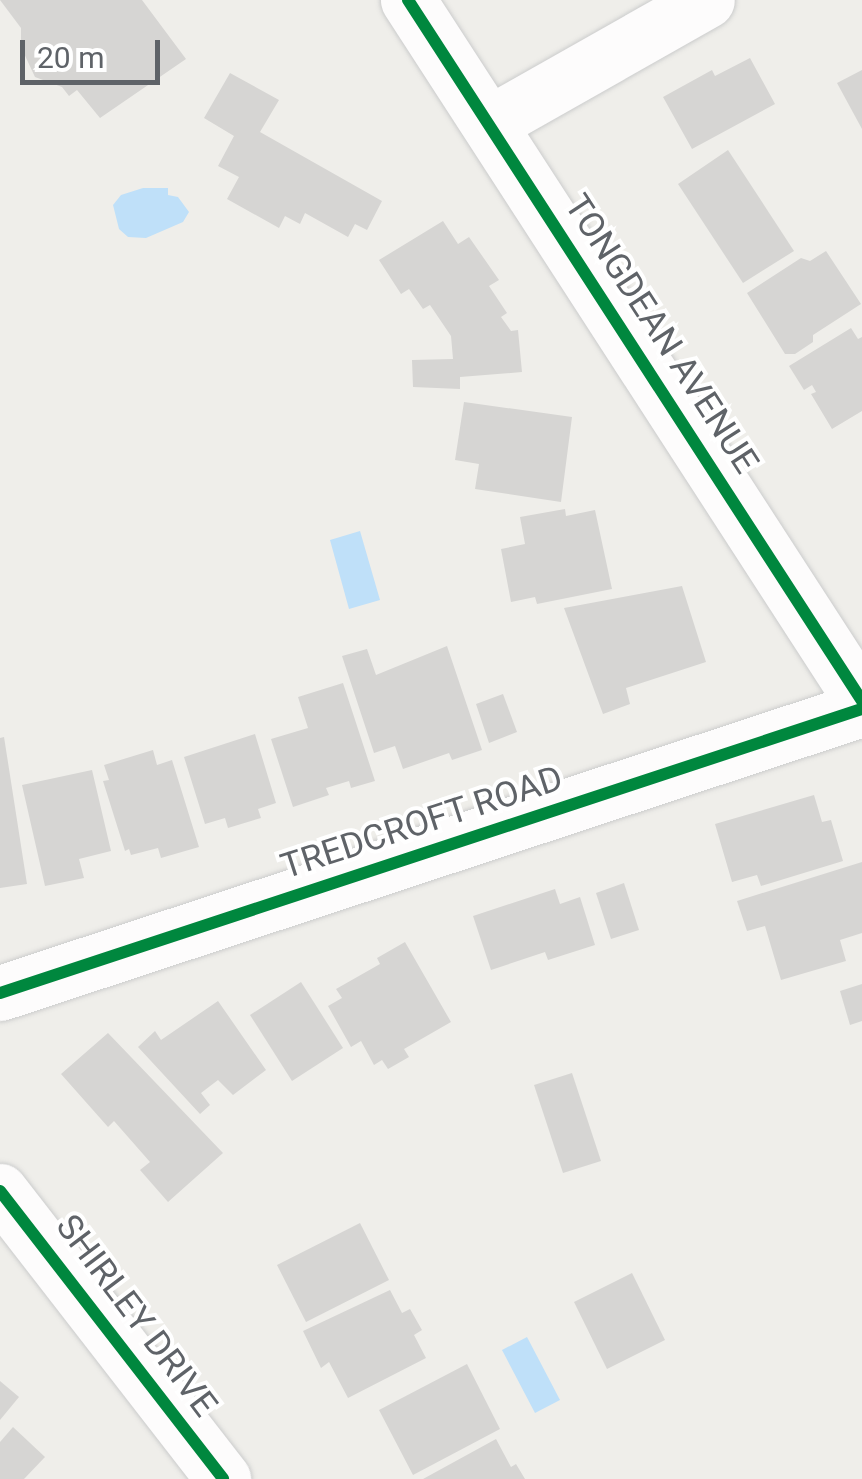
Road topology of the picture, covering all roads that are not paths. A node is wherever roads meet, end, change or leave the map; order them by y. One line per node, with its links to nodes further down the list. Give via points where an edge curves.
1 (408, 0): 3 (street, TONGDEAN AVENUE)
2 (707, 0): 3 (street)
3 (490, 123): 4 (street, TONGDEAN AVENUE)
4 (862, 701)
5 (862, 709): 6 (street, TREDCROFT ROAD)
6 (0, 993)
7 (0, 1191): 8 (street, SHIRLEY DRIVE)
8 (222, 1479)

